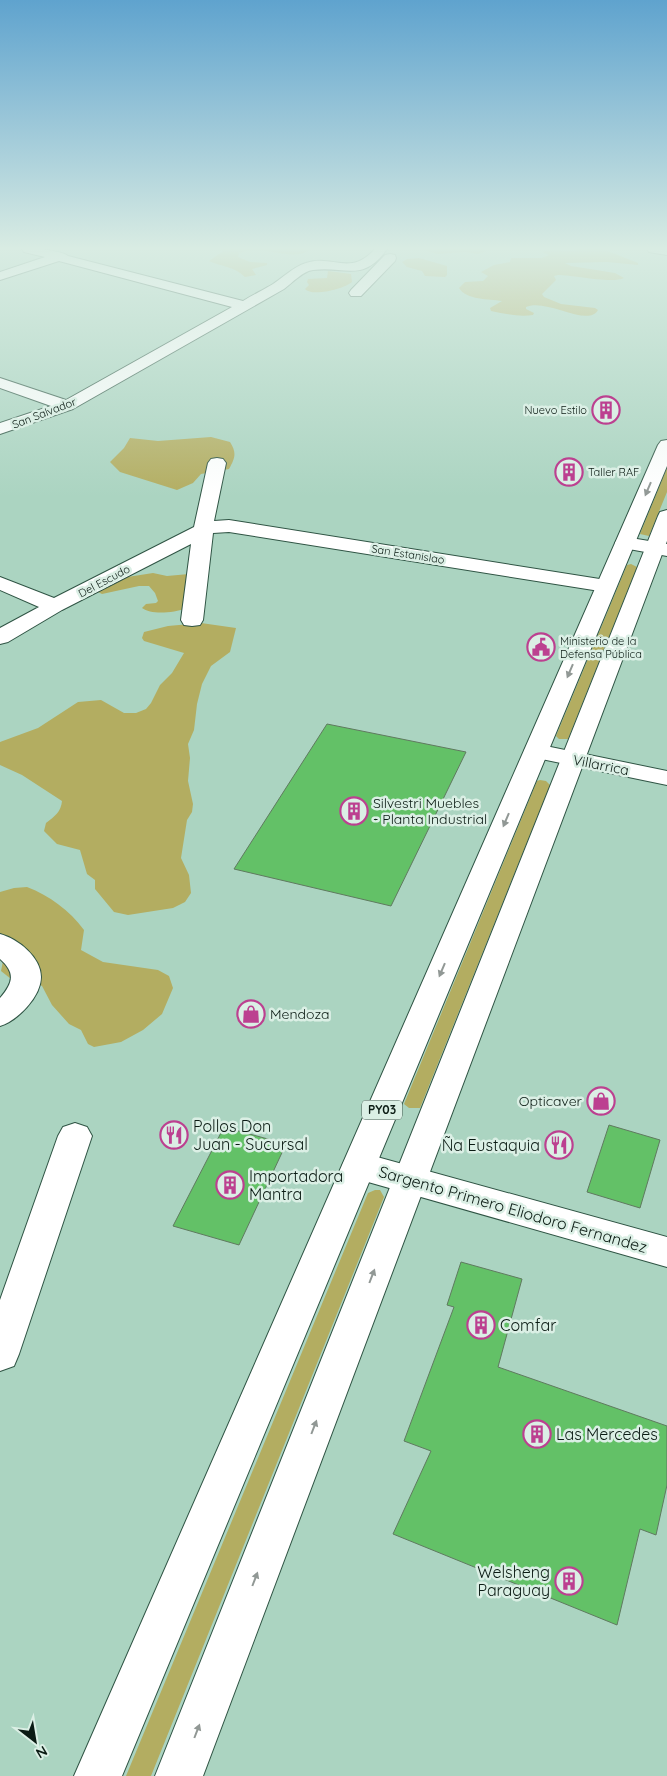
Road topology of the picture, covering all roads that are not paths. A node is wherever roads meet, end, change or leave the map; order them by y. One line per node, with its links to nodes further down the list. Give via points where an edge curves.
1 (195, 332): 3 (main road, San Salvador)
2 (0, 383): 3 (main road)
3 (67, 406): 4 (main road, San Salvador)
4 (0, 429)
5 (667, 445): 9 (main road, PY03, one-way to 9)
6 (217, 463): 8 (main road)
7 (667, 516): 9 (main road, PY03)
8 (206, 527): 11 (main road, San Estanislao, via 228,526); 12 (main road, Del Escudo); 13 (main road)
9 (649, 547): 11 (main road, PY03); 16 (main road, PY03)
10 (0, 584): 12 (main road)
11 (606, 586): 15 (main road, PY03, one-way to 15)
12 (55, 606): 14 (main road, Del Escudo)
13 (192, 620)
14 (0, 638)
15 (536, 752): 16 (main road, Villarrica); 21 (main road, PY03, one-way to 21)
16 (573, 760): 17 (main road, Villarrica); 22 (main road, PY03)
17 (667, 778)
18 (7, 948): 19 (main road, via 24,966 25,990)
19 (0, 1015)
20 (75, 1136): 24 (main road)
21 (359, 1166): 22 (main road, Sargento Primero Eliodoro Fernandez); 25 (main road, PY03)
22 (410, 1179): 23 (main road, Sargento Primero Eliodoro Fernandez); 26 (main road, PY03, one-way to 22)
23 (667, 1252)
24 (0, 1354)
25 (98, 1776)
26 (179, 1776)

